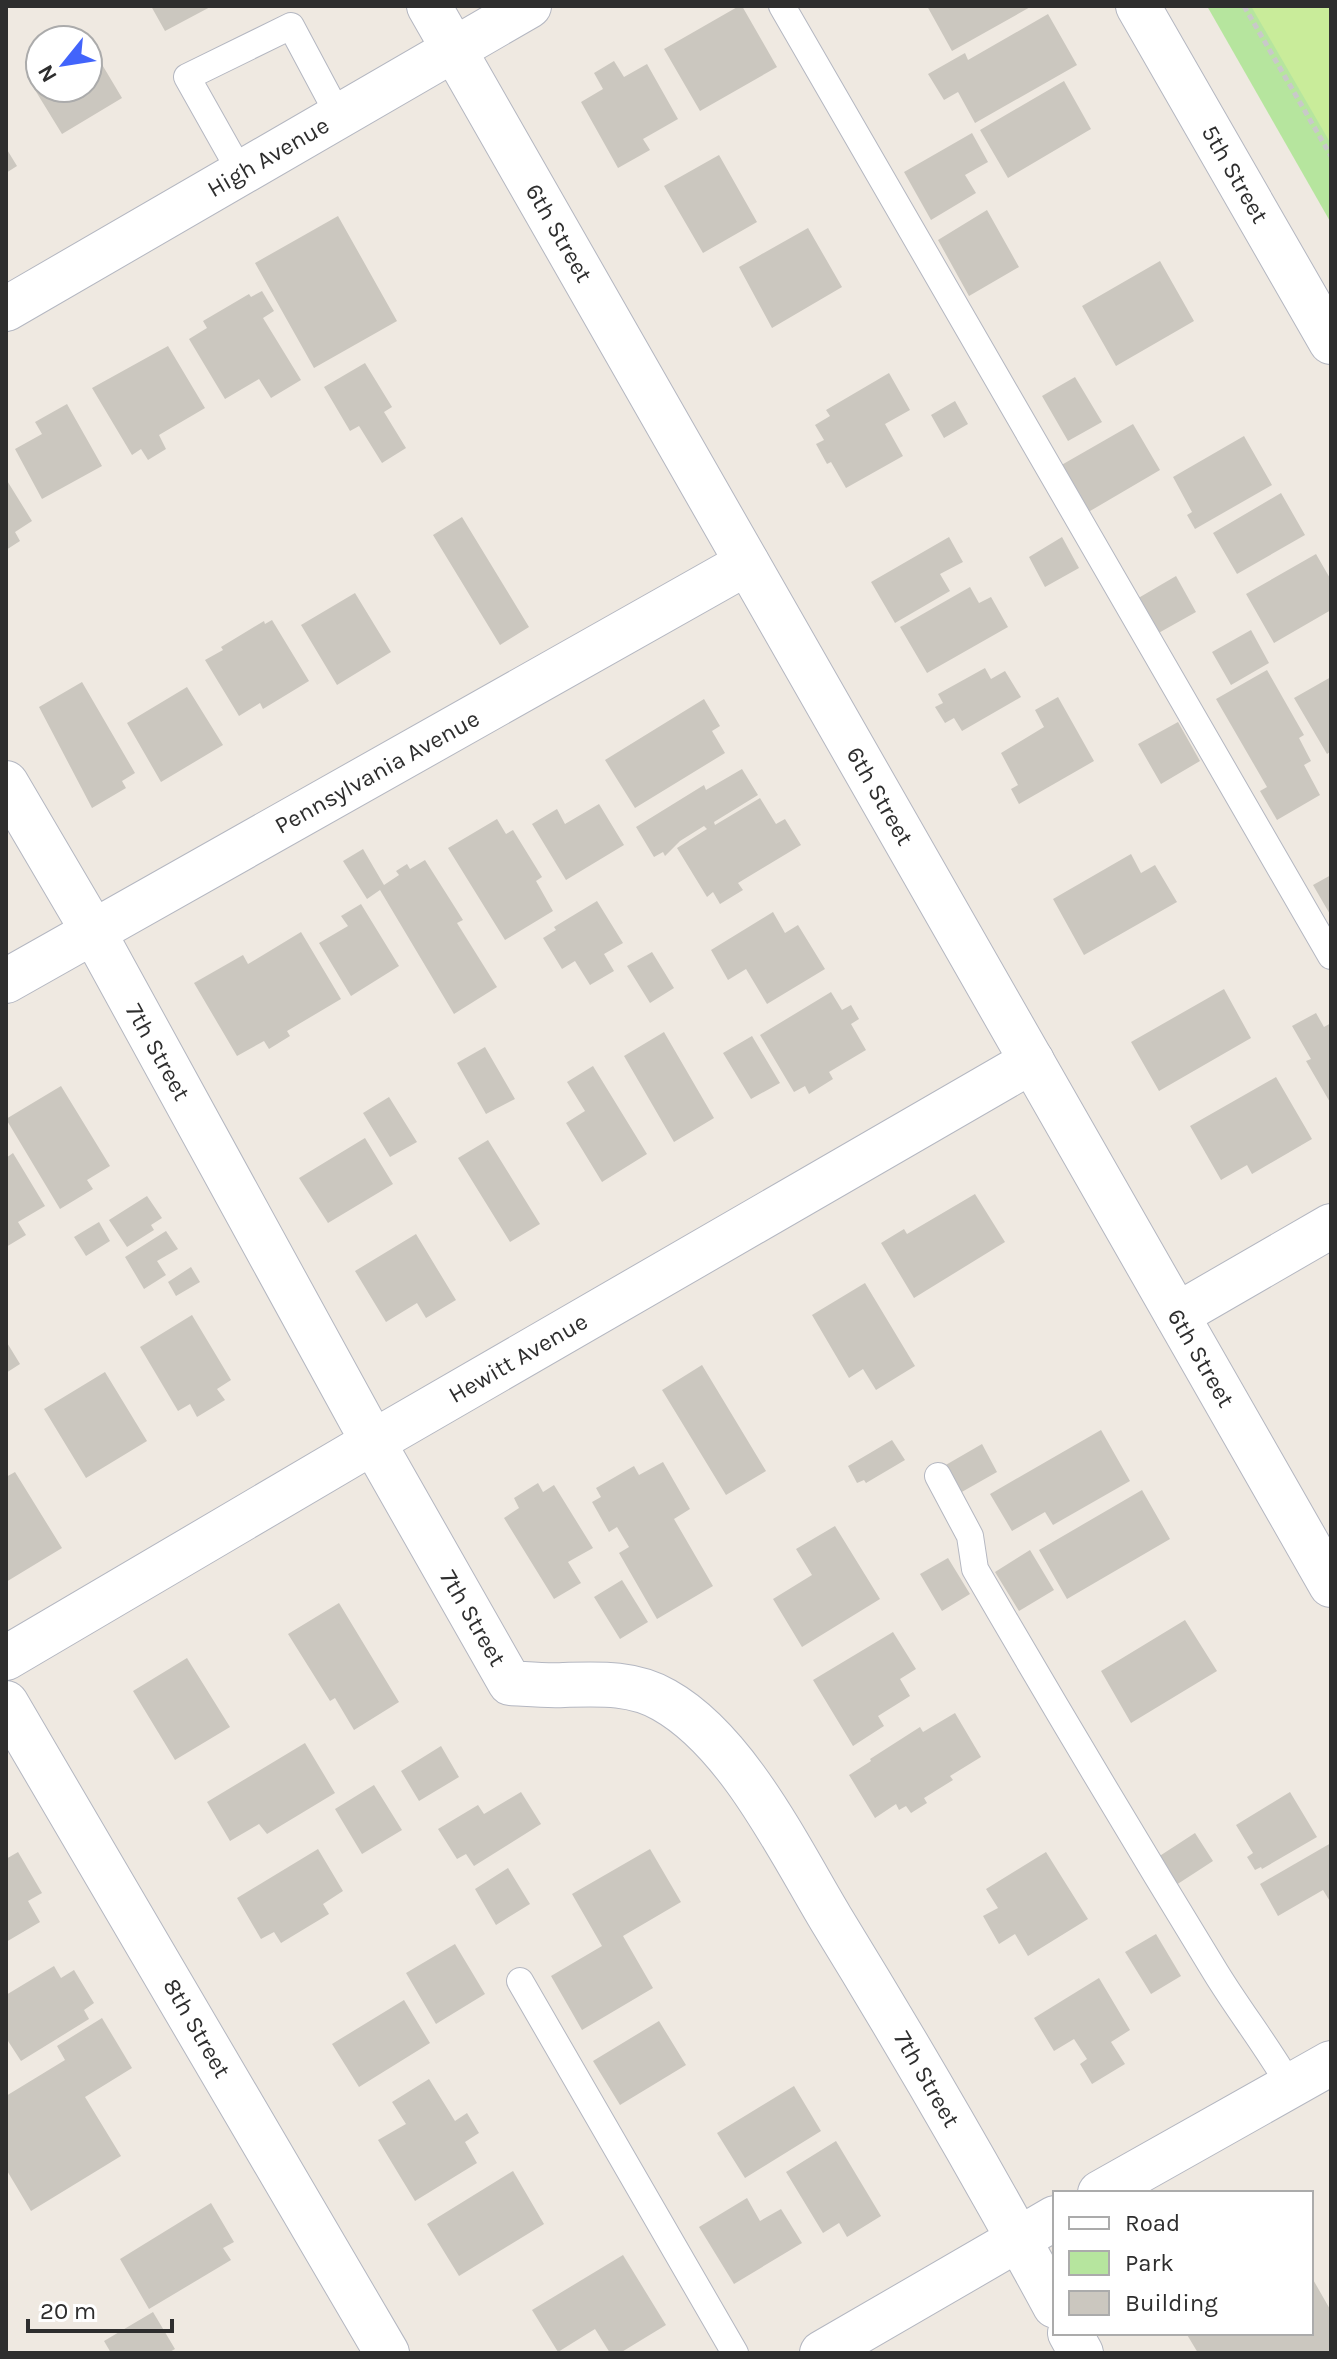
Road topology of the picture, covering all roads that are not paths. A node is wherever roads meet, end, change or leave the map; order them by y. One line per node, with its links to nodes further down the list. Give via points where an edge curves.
1 (429, 6): 6 (street, 6th Street)
2 (529, 6): 6 (street, High Avenue)
3 (782, 6): 14 (lane)
4 (1138, 6): 10 (street, 5th Street)
5 (286, 16): 7 (lane); 8 (lane, via 187,77)
6 (454, 49): 7 (street, High Avenue); 11 (street, 6th Street)
7 (339, 116): 8 (street, High Avenue)
8 (241, 173): 9 (street, High Avenue)
9 (6, 309)
10 (1330, 339)
11 (747, 563): 13 (street, Pennsylvania Avenue); 16 (street, 6th Street)
12 (6, 783): 13 (street, 7th Street)
13 (93, 931): 15 (street, Pennsylvania Avenue); 19 (street, 7th Street)
14 (1331, 956)
15 (6, 981)
16 (1032, 1061): 18 (street, 6th Street); 19 (street, Hewitt Avenue)
17 (1331, 1226): 18 (street)
18 (1177, 1315): 21 (street, 6th Street)
19 (373, 1442): 22 (street, Hewitt Avenue); 28 (street, 7th Street, via 510,1683 633,1687 663,1699 716,1742 756,1795 886,2009)
20 (938, 1476): 26 (lane, via 970,1536 975,1569 1217,1975)
21 (1331, 1585)
22 (6, 1658)
23 (6, 1703): 31 (street, 8th Street)
24 (520, 1981): 32 (lane)
25 (1331, 2063): 26 (street)
26 (1290, 2086): 27 (street)
27 (1104, 2191)
28 (1037, 2228): 29 (street, 7th Street); 33 (street)
29 (1053, 2297)
30 (1071, 2335): 34 (street)
31 (387, 2353)
32 (735, 2353)
33 (822, 2353)
34 (1081, 2353)

